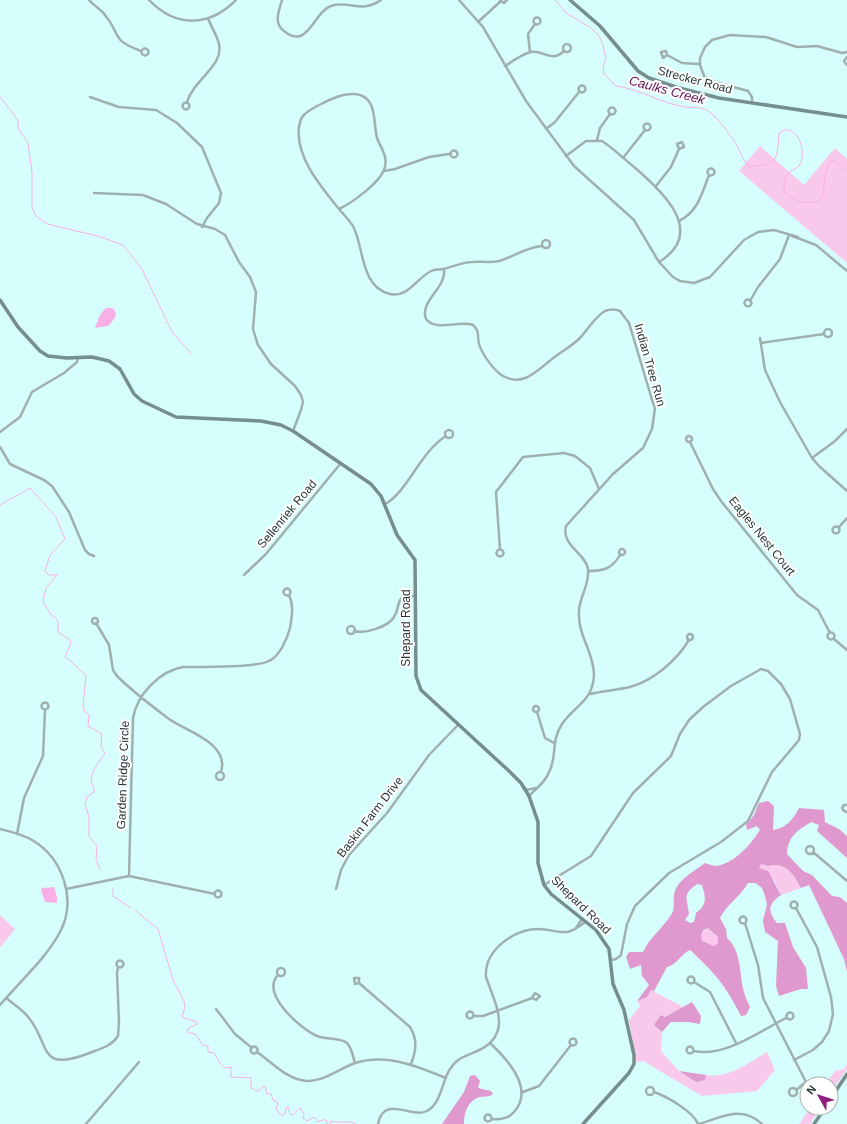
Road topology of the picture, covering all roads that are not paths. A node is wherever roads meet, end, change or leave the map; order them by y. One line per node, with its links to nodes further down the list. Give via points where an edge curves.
1 (89, 0): 13 (street, via 106,15 120,40)
2 (149, 0): 10 (street, via 163,12 176,18 196,21)
3 (236, 0): 10 (street)
4 (282, 0): 5 (street, via 277,13 278,24 286,33 296,36 309,32 320,13 328,6 343,4 365,7)
5 (381, 0)
6 (459, 0): 11 (street)
7 (507, 0): 9 (street)
8 (570, 0): 25 (street, Strecker Road, via 600,26 644,75 695,93)
9 (500, 1): 11 (street)
10 (208, 18): 24 (street, via 218,41 219,55 212,68 197,82)
11 (478, 22): 20 (street)
12 (535, 24): 15 (street, via 528,34)
13 (141, 50)
14 (564, 51): 15 (street, via 553,57)
15 (530, 52): 20 (street)
16 (847, 52): 18 (street); 19 (street, via 817,46 797,46 766,37 723,36 708,43)
17 (667, 56): 19 (street, via 682,63)
18 (847, 57): 21 (street, via 844,61)
19 (699, 64): 25 (street, via 704,76 710,80 748,91 752,97)
20 (505, 66): 28 (street)
21 (847, 66)
22 (579, 92): 28 (street, via 555,122)
23 (90, 97): 41 (street, via 119,107 156,110 177,123 202,147 221,193 219,203)
24 (187, 102)
25 (752, 104): 27 (street, Strecker Road)
26 (610, 114): 30 (street, via 600,128)
27 (847, 117)
28 (546, 128): 33 (street)
29 (645, 130): 34 (street)
30 (597, 140): 33 (street, via 586,141); 34 (street, via 607,144)
31 (679, 149): 37 (street, via 671,167)
32 (449, 154): 35 (street, via 429,157)
33 (566, 156): 44 (street, via 634,220)
34 (623, 158): 37 (street)
35 (384, 171): 39 (street, via 362,194); 39 (street, via 385,156 378,139 373,110 366,98 355,94 337,96 304,115 298,136 303,154)
36 (709, 175): 40 (street, via 694,210)
37 (656, 186): 40 (street)
38 (94, 192): 41 (street, via 143,195 166,204)
39 (339, 209): 45 (street, via 355,231 361,257 370,277 384,291 397,295 403,293 432,271)
40 (680, 221): 44 (street, via 681,230 677,245 669,256)
41 (202, 227): 54 (street, via 215,229 225,235 238,262 253,284 257,297 253,329 258,345 271,364 302,395 301,410)
42 (790, 235): 44 (street, via 769,230 750,236 714,274 699,282 687,282 673,277); 46 (street, via 816,245); 48 (street, via 780,259)
43 (542, 246): 45 (street, via 521,251 499,261 466,262)
44 (659, 262)
45 (444, 269): 61 (street, Indian Tree Run, via 443,282 426,308 426,319 434,325 473,325 479,334 481,349 491,364 503,376 512,379 521,380 533,375 572,345 606,311 616,310 626,318 653,400 654,422 643,448)
46 (847, 270)
47 (0, 300): 52 (street, Shepard Road, via 18,327 43,354 52,358)
48 (750, 301)
49 (824, 334): 51 (street)
50 (760, 338): 51 (street)
51 (761, 343): 59 (street, via 765,370 770,383)
52 (78, 357): 54 (street, Shepard Road, via 96,358 115,364 134,394 150,406 169,415 191,419 266,422); 55 (street, via 77,362 64,373 32,392 20,417)
53 (847, 429): 59 (street)
54 (293, 431): 60 (street, Shepard Road)
55 (0, 432)
56 (446, 436): 63 (street, via 437,442 418,464 393,500)
57 (690, 442): 75 (street, Eagles Nest Court, via 721,501 797,595 818,610)
58 (0, 447): 68 (street, via 10,464 52,486 69,512 85,550)
59 (812, 458): 62 (street)
60 (341, 463): 63 (street, Shepard Road, via 371,484); 70 (street, Sellenriek Road, via 266,554)
61 (599, 490): 66 (street, via 590,468 575,456 564,454 524,457 496,492); 69 (street, Indian Tree Run, via 570,519 565,529 568,543 583,559)
62 (847, 491)
63 (385, 504): 72 (street, Shepard Road, via 393,528 415,560)
64 (847, 518): 65 (street)
65 (839, 527)
66 (500, 549)
67 (620, 555): 69 (street, via 607,569)
68 (94, 556)
69 (588, 571): 79 (street, via 587,583 580,602 579,618 593,668)
70 (244, 575)
71 (289, 595): 80 (street, Garden Ridge Circle, via 293,606 288,635 271,660 258,665 176,668 160,676)
72 (415, 596): 74 (street, via 401,598 396,614 391,620 364,632); 83 (street, Shepard Road, via 418,684 428,698)
73 (96, 623): 80 (street, via 109,645 114,672)
74 (354, 631)
75 (830, 633): 76 (street, Eagles Nest Court, via 835,635); 76 (street, Eagles Nest Court, via 828,638)
76 (834, 639): 78 (street, Eagles Nest Court)
77 (689, 640): 79 (street, via 670,662 646,680 631,687)
78 (847, 650)
79 (590, 694): 84 (street, via 562,724)
80 (142, 697): 85 (street, via 171,720 211,743 220,757); 94 (street, Garden Ridge Circle, via 134,718)
81 (45, 710): 92 (street, via 43,756 24,798)
82 (537, 712): 84 (street, via 545,738)
83 (458, 725): 87 (street, Shepard Road); 98 (street, Baskin Farm Drive, via 430,755 387,813 349,855 341,870)
84 (554, 743): 86 (street, via 551,769 544,782)
85 (221, 772)
86 (537, 788): 87 (street); 88 (street)
87 (526, 790): 88 (street, Shepard Road)
88 (530, 796): 96 (street, Shepard Road, via 538,822 538,863)
89 (847, 805): 90 (street, via 842,808)
90 (847, 812)
91 (0, 829): 92 (street)
92 (17, 834): 97 (street, via 31,839 48,852 60,869)
93 (813, 852): 95 (street)
94 (129, 876): 97 (street); 99 (street)
95 (847, 881)
96 (544, 885): 101 (street, Shepard Road, via 551,894); 103 (street, via 591,856 633,793 671,756 684,728 702,707 730,686 755,672 765,670 781,684 790,699 800,734 799,740 772,772 748,821 721,842 669,873 635,906 628,920 621,955)
97 (66, 889): 108 (street, via 68,903 59,933)
98 (336, 889)
99 (214, 894)
100 (796, 908): 122 (street, via 816,945 831,997 833,1014 829,1031 822,1042)
101 (584, 920): 103 (street, Shepard Road, via 605,941); 112 (street, via 567,932 541,929 522,932 509,938 494,951 486,964 486,977)
102 (744, 923): 115 (street, via 758,965 762,994)
103 (611, 960): 137 (street, Shepard Road, via 613,984 624,1010 634,1064 629,1073)
104 (118, 967): 108 (street, via 118,1036 108,1045 68,1060 61,1061 51,1057 29,1018)
105 (278, 975): 124 (street, via 273,984 278,1002 311,1033 344,1042 350,1047)
106 (694, 982): 116 (street, via 710,992)
107 (359, 983): 125 (street, via 410,1027 415,1036 416,1047)
108 (6, 998): 110 (street)
109 (532, 998): 112 (street)
110 (0, 1006)
111 (216, 1009): 119 (street, via 235,1034)
112 (498, 1010): 113 (street, via 483,1016); 117 (street, via 499,1031)
113 (473, 1016)
114 (786, 1018): 115 (street)
115 (776, 1023): 116 (street); 122 (street)
116 (736, 1043): 120 (street, via 714,1052)
117 (491, 1044): 128 (street, via 456,1061); 132 (street, via 509,1064)
118 (571, 1045): 132 (street, via 539,1086)
119 (252, 1048): 121 (street, via 256,1047); 121 (street, via 252,1053)
120 (694, 1051)
121 (257, 1052): 124 (street, via 296,1078 306,1081 324,1077)
122 (794, 1060): 127 (street)
123 (139, 1062): 135 (street)
124 (355, 1063): 125 (street, via 377,1059)
125 (411, 1064): 128 (street)
126 (847, 1074): 129 (street)
127 (803, 1076)
128 (446, 1078): 136 (street, via 434,1105 428,1111 418,1113 393,1108 384,1113)
129 (839, 1086)
130 (799, 1088): 131 (street)
131 (796, 1090)
132 (523, 1092): 134 (street, via 521,1104 512,1115 503,1119)
133 (654, 1092): 138 (street, via 690,1114)
134 (492, 1119)
135 (86, 1124)
136 (378, 1124)
137 (583, 1124)
138 (698, 1124): 139 (street, via 740,1113 750,1114)
139 (762, 1124)

